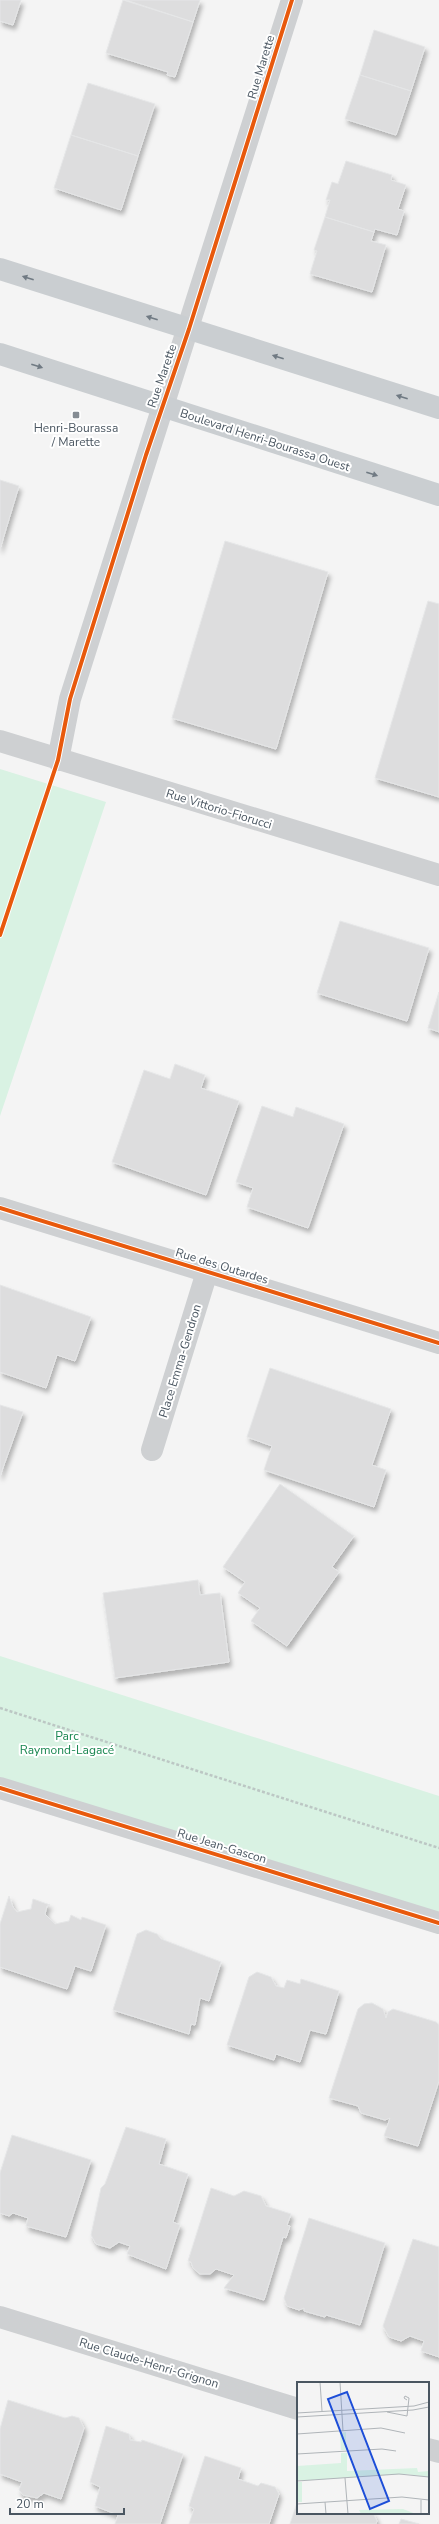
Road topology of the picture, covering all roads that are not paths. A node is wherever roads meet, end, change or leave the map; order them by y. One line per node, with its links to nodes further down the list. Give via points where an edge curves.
1 (292, 0): 3 (street, Rue Marette)
2 (0, 269): 3 (main road, one-way to 2)
3 (189, 329): 5 (street, Rue Marette); 6 (main road, one-way to 3)
4 (0, 354): 5 (main road, Boulevard Henri-Bourassa Ouest, one-way to 5)
5 (162, 406): 7 (main road, Boulevard Henri-Bourassa Ouest, one-way to 7); 9 (street, Rue Marette, via 70,698)
6 (439, 408)
7 (439, 496)
8 (0, 741): 9 (street, Rue Vittorio-Fiorucci)
9 (58, 760): 10 (street, Rue Vittorio-Fiorucci)
10 (439, 876)
11 (0, 1208): 12 (street, Rue des Outardes)
12 (207, 1272): 13 (street, Rue des Outardes); 14 (street, Place Emma-Gendron)
13 (439, 1343)
14 (152, 1450)
15 (0, 1788): 16 (street, Rue Jean-Gascon)
16 (439, 1923)
17 (0, 2317): 18 (street, Rue Claude-Henri-Grignon)
18 (297, 2409)
19 (429, 2449): 20 (street)
20 (439, 2452)

